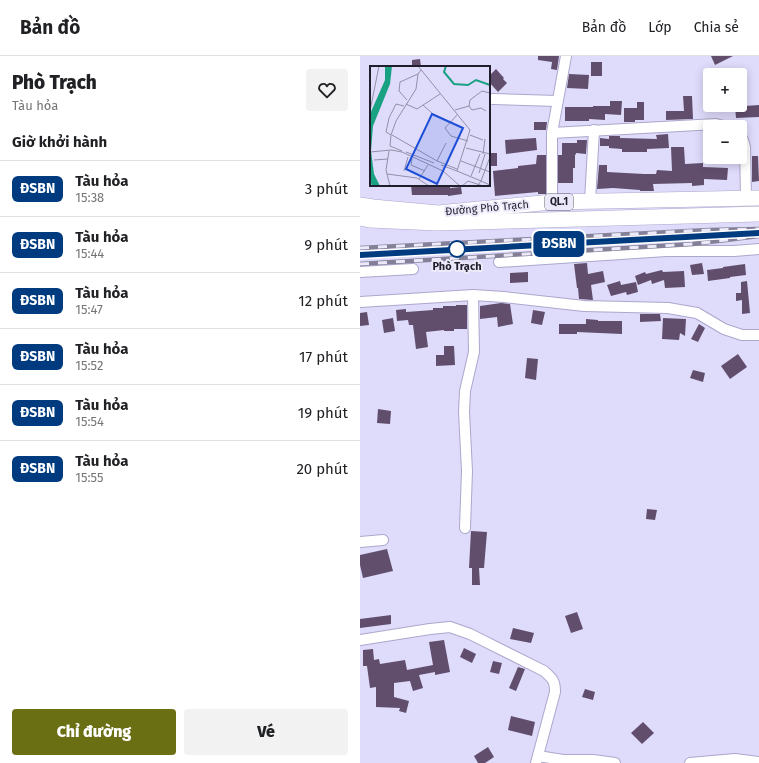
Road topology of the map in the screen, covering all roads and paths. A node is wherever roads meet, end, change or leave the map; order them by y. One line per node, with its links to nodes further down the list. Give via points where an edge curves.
1 (566, 56): 3 (street)
2 (493, 99): 3 (street)
3 (557, 101): 6 (street)
4 (703, 125): 5 (street)
5 (594, 130): 6 (street); 11 (street)
6 (552, 132): 10 (street)
7 (747, 154): 9 (street)
8 (724, 198): 9 (highway, Đường Phò Trạch / QL.1); 11 (highway, Đường Phò Trạch / QL.1); 13 (highway)
9 (753, 198)
10 (552, 202): 11 (highway, Đường Phò Trạch / QL.1); 16 (highway, Đường Phò Trạch / QL.1)
11 (590, 202)
12 (360, 205): 16 (highway, Đường Phò Trạch / QL.1)
13 (723, 214): 14 (highway, Đường Phò Trạch / QL.1); 16 (highway, Đường Phò Trạch / QL.1)
14 (759, 214)
15 (360, 218): 16 (highway, Đường Phò Trạch / QL.1)
16 (438, 218)
17 (759, 249): 18 (street, via 666,251)
18 (499, 262)
19 (412, 269): 20 (street)
20 (360, 272)
21 (473, 295): 22 (street); 23 (street, via 584,306 668,308 697,313 724,329 742,335); 24 (street, via 474,352 465,391 464,412 467,471)
22 (360, 302)
23 (759, 335)
24 (465, 528)
25 (383, 540): 26 (street)
26 (360, 542)
27 (360, 640): 28 (street, via 450,627 470,634 544,671 552,678 555,692)
28 (537, 760): 30 (street, via 593,760)
29 (759, 762): 31 (street, via 735,759)
30 (615, 763)
31 (690, 763)

